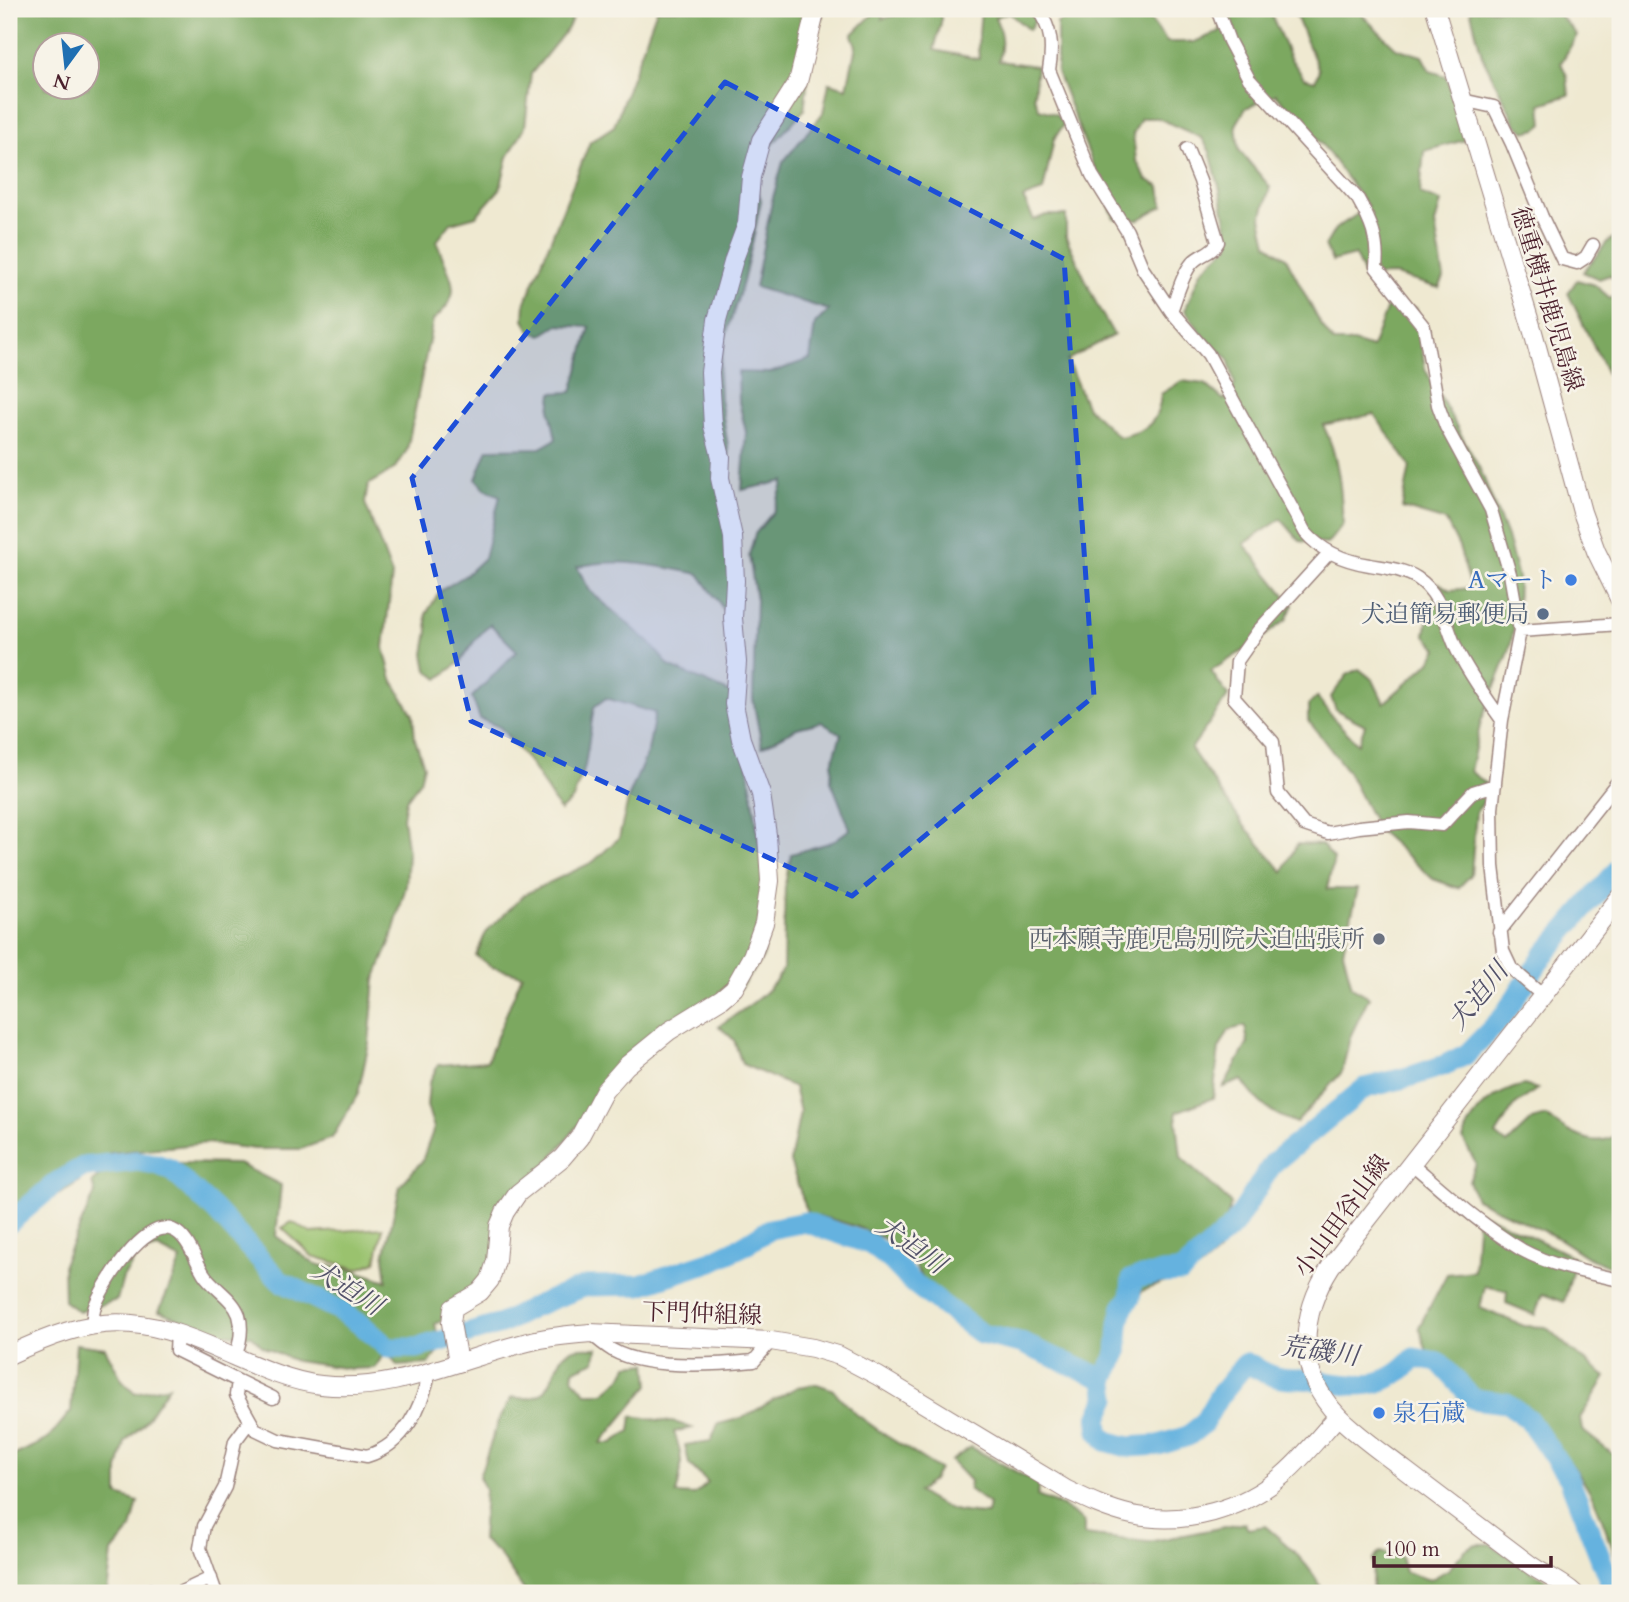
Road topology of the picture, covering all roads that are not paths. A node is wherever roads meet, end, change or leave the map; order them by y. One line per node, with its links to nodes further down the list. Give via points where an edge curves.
1 (816, 9): 27 (street, via 798,82 761,140 751,177 747,224 717,320 710,372 720,478 733,537 734,704 761,794 767,835 770,881 764,923 734,988 626,1066 604,1091 579,1138 562,1158 518,1193 499,1226 490,1280 480,1292 453,1308)
2 (1037, 9): 8 (street, via 1049,28 1049,70 1092,175)
3 (1217, 9): 12 (street, via 1249,79 1358,199 1377,241 1376,267 1424,327 1438,405 1491,510 1510,574)
4 (1434, 9): 5 (street, 徳重横井鹿児島線)
5 (1462, 100): 7 (street, via 1494,107 1562,259 1577,263); 10 (street, 徳重横井鹿児島線, via 1582,512)
6 (1187, 149): 8 (street, via 1219,242 1214,251 1191,264)
7 (1593, 245)
8 (1171, 311): 9 (street, via 1208,354 1305,532)
9 (1329, 553): 13 (street, via 1406,573 1426,585 1445,613 1469,671); 15 (street, via 1258,631 1237,662 1234,698 1273,742 1278,793 1304,825 1328,834 1409,822 1442,825 1473,792)
10 (1620, 600)
11 (1620, 624): 12 (street)
12 (1520, 631): 13 (street)
13 (1502, 720): 15 (street)
14 (1620, 779): 17 (street)
15 (1495, 785): 17 (street, via 1493,866)
16 (1620, 897): 18 (street, 小山田谷山線)
17 (1499, 932): 18 (street, via 1511,968)
18 (1542, 996): 19 (street, 小山田谷山線)
19 (1411, 1163): 20 (street, via 1523,1250 1579,1271); 31 (street, 小山田谷山線, via 1317,1290 1306,1349 1322,1394)
20 (1620, 1280)
21 (92, 1325): 22 (street, 下門仲組線, via 138,1323); 25 (street, 下門仲組線); 26 (street, via 94,1308 122,1260 162,1227 175,1230 205,1276 236,1308 241,1332)
22 (177, 1333): 26 (street, 下門仲組線); 29 (street, via 176,1350)
23 (590, 1334): 24 (street, 下門仲組線); 24 (street, via 631,1357 691,1365 754,1361); 27 (street, 下門仲組線, via 533,1340)
24 (771, 1341): 31 (street, 下門仲組線, via 840,1356 1068,1490 1108,1508 1151,1518 1198,1515 1235,1506 1283,1476)
25 (9, 1355)
26 (236, 1357): 28 (street, 下門仲組線, via 276,1374 340,1386 365,1386)
27 (458, 1362): 28 (street, 下門仲組線)
28 (430, 1370): 32 (street, via 425,1395 396,1441 367,1457 278,1440 255,1429)
29 (237, 1381): 30 (street); 32 (street, via 236,1395)
30 (273, 1398)
31 (1338, 1416): 36 (street, 小山田谷山線, via 1472,1522)
32 (250, 1421): 33 (street, via 235,1441 225,1487 204,1526 200,1548)
33 (211, 1578): 34 (street); 35 (street)
34 (178, 1593)
35 (216, 1593)
36 (1574, 1593)

